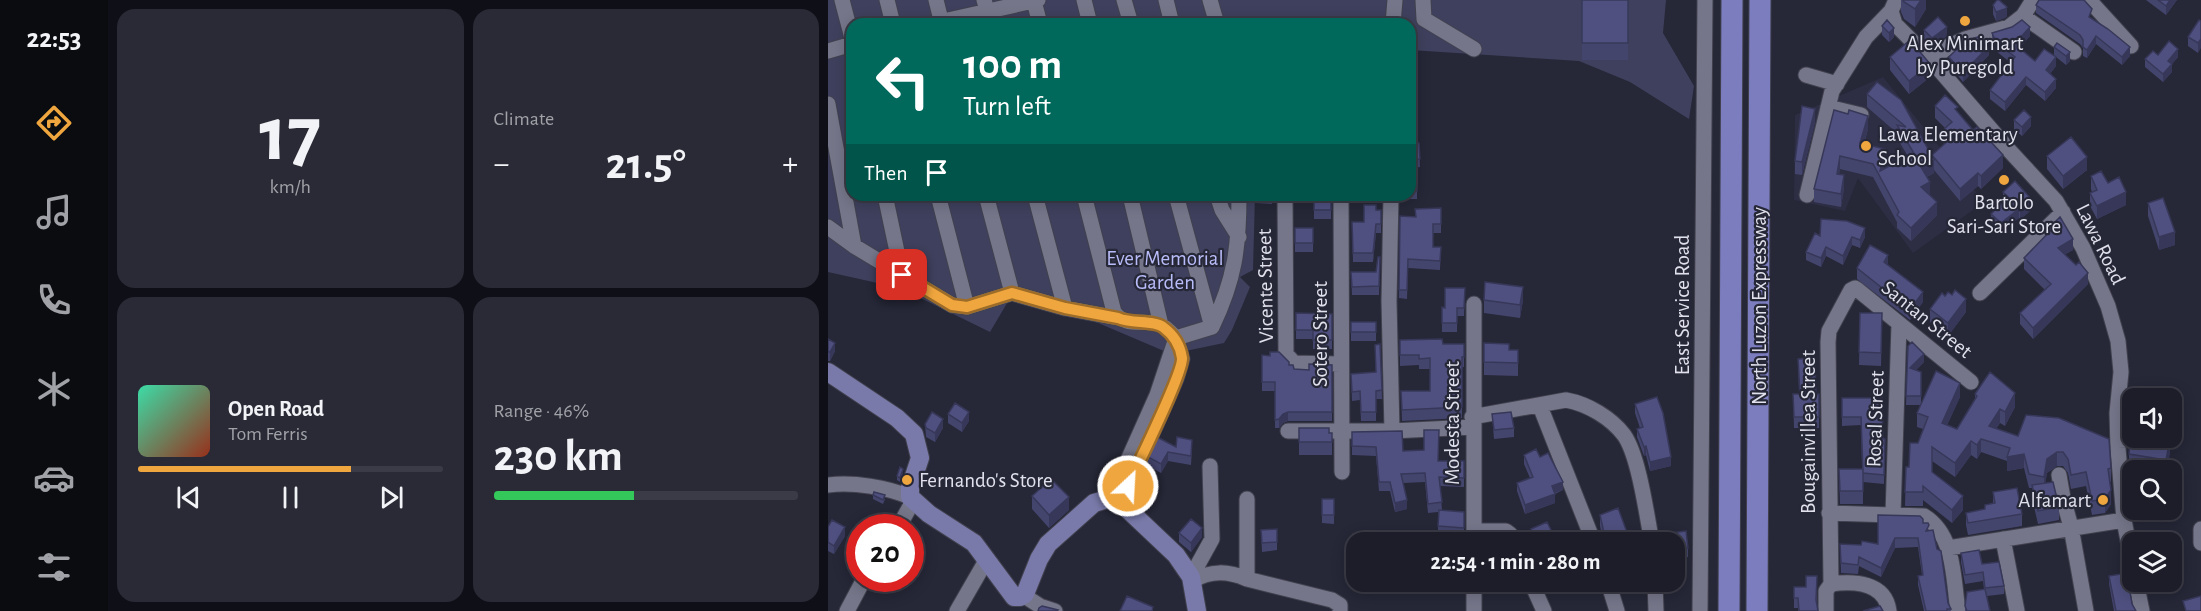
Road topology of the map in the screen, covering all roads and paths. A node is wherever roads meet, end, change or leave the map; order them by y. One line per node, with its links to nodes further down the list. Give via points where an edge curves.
1 (842, 0): 19 (street)
2 (887, 0): 20 (street)
3 (936, 0): 21 (street)
4 (1084, 0): 24 (street)
5 (1125, 0): 25 (street)
6 (1166, 0): 26 (street)
7 (1210, 0): 27 (street)
8 (1395, 0): 28 (street)
9 (1423, 0): 31 (street, via 1426,21)
10 (1705, 0): 118 (street, East Service Road)
11 (1732, 0): 119 (highway, North Luzon Expressway)
12 (1760, 0): 120 (highway, North Luzon Expressway)
13 (2032, 0): 18 (street)
14 (2089, 0): 30 (street)
15 (1036, 1): 17 (street); 23 (street)
16 (1893, 5): 34 (street, Lawa Road, via 1895,24); 36 (street, via 1866,37)
17 (987, 12): 22 (street)
18 (2023, 16): 33 (street); 34 (street, via 2009,27 1949,46)
19 (847, 18)
20 (892, 18)
21 (938, 18)
22 (960, 18)
23 (1039, 18)
24 (1088, 18)
25 (1130, 18)
26 (1170, 18)
27 (1215, 18)
28 (1394, 18)
29 (846, 46): 32 (street)
30 (2131, 46)
31 (1474, 49)
32 (828, 51)
33 (2074, 52)
34 (1930, 60): 53 (street, Lawa Road)
35 (1806, 75): 36 (street)
36 (1837, 84): 38 (street)
37 (828, 104): 56 (street)
38 (1828, 107): 39 (street); 40 (street)
39 (1861, 115)
40 (1808, 195)
41 (886, 201): 57 (street)
42 (940, 201): 62 (street)
43 (988, 201): 59 (street)
44 (1037, 201): 63 (street)
45 (1086, 201): 64 (street)
46 (1131, 201): 66 (street)
47 (1178, 201): 67 (street)
48 (1219, 201): 55 (street)
49 (1239, 201): 55 (street)
50 (1285, 201): 69 (street, Vicente Street, via 1286,354 1294,363)
51 (1341, 201): 69 (street, Sotero Street)
52 (1391, 201): 76 (street)
53 (2063, 212): 60 (street); 81 (street, Lawa Road, via 2108,306 2118,340 2121,372 2116,413)
54 (828, 227): 56 (street)
55 (1239, 238): 67 (street, via 1234,267)
56 (854, 246): 57 (street)
57 (902, 275): 62 (street, via 952,305)
58 (1855, 288): 65 (street, Santan Street); 85 (street, Bougainvillea Street, via 1829,331)
59 (1012, 293): 62 (street); 63 (street)
60 (1980, 293)
61 (1474, 304): 73 (street, Modesta Street)
62 (967, 307)
63 (1065, 308): 64 (street)
64 (1118, 318): 66 (street)
65 (1899, 324): 71 (street, Santan Street); 87 (street, Rosal Street)
66 (1161, 325): 68 (street)
67 (1212, 327): 68 (street)
68 (1176, 338): 84 (street, via 1182,360 1176,379)
69 (1341, 364): 75 (street, Sotero Street)
70 (828, 372): 82 (main road, via 897,418 914,434 920,458 910,488)
71 (1971, 382)
72 (1540, 406): 73 (street); 92 (street); 93 (street, via 1566,400 1581,403 1609,420 1625,436 1641,485)
73 (1473, 422): 76 (street); 91 (street, Modesta Street)
74 (1287, 430): 75 (street)
75 (1341, 431): 76 (street); 78 (street, Sotero Street)
76 (1392, 431)
77 (1210, 466): 99 (street, via 1212,539)
78 (1342, 472)
79 (2060, 476): 89 (street)
80 (828, 485): 82 (street, via 866,486)
81 (2122, 493)
82 (912, 499): 86 (street); 98 (main road, via 974,543)
83 (1247, 499): 100 (street)
84 (1116, 501): 99 (main road, via 1176,555); 108 (main road, via 1094,502 1048,544)
85 (1829, 513): 87 (street); 101 (street, Bougainvillea Street)
86 (905, 514)
87 (1893, 515): 97 (street, via 1924,516 1934,522)
88 (2124, 520): 89 (street); 94 (street, Lawa Road)
89 (2071, 527): 95 (street); 125 (street)
90 (2201, 529): 96 (street)
91 (1474, 532)
92 (1590, 532)
93 (1650, 532)
94 (2126, 532)
95 (2003, 539): 97 (street); 124 (street)
96 (2201, 543)
97 (1948, 548): 123 (street)
98 (987, 558): 108 (main road, via 1010,594); 110 (street)
99 (1192, 579): 100 (street, via 1223,572); 112 (main road)
100 (1247, 579): 113 (street, via 1332,600 1340,605)
101 (1831, 584): 121 (street, Bougainvillea Street, via 1826,591); 122 (street, via 1852,582 1874,587)
102 (857, 592): 109 (street)
103 (1474, 592): 114 (street)
104 (1536, 592): 115 (street)
105 (1611, 592): 116 (street)
106 (1655, 592): 117 (street)
107 (2138, 592): 126 (street)
108 (1023, 595): 111 (street)
109 (847, 611)
110 (957, 611)
111 (1054, 611)
112 (1197, 611)
113 (1340, 611)
114 (1474, 611)
115 (1544, 611)
116 (1617, 611)
117 (1656, 611)
118 (1700, 611)
119 (1729, 611)
120 (1757, 611)
121 (1826, 611)
122 (1889, 611)
123 (1958, 611)
124 (2018, 611)
125 (2086, 611)
126 (2142, 611)

